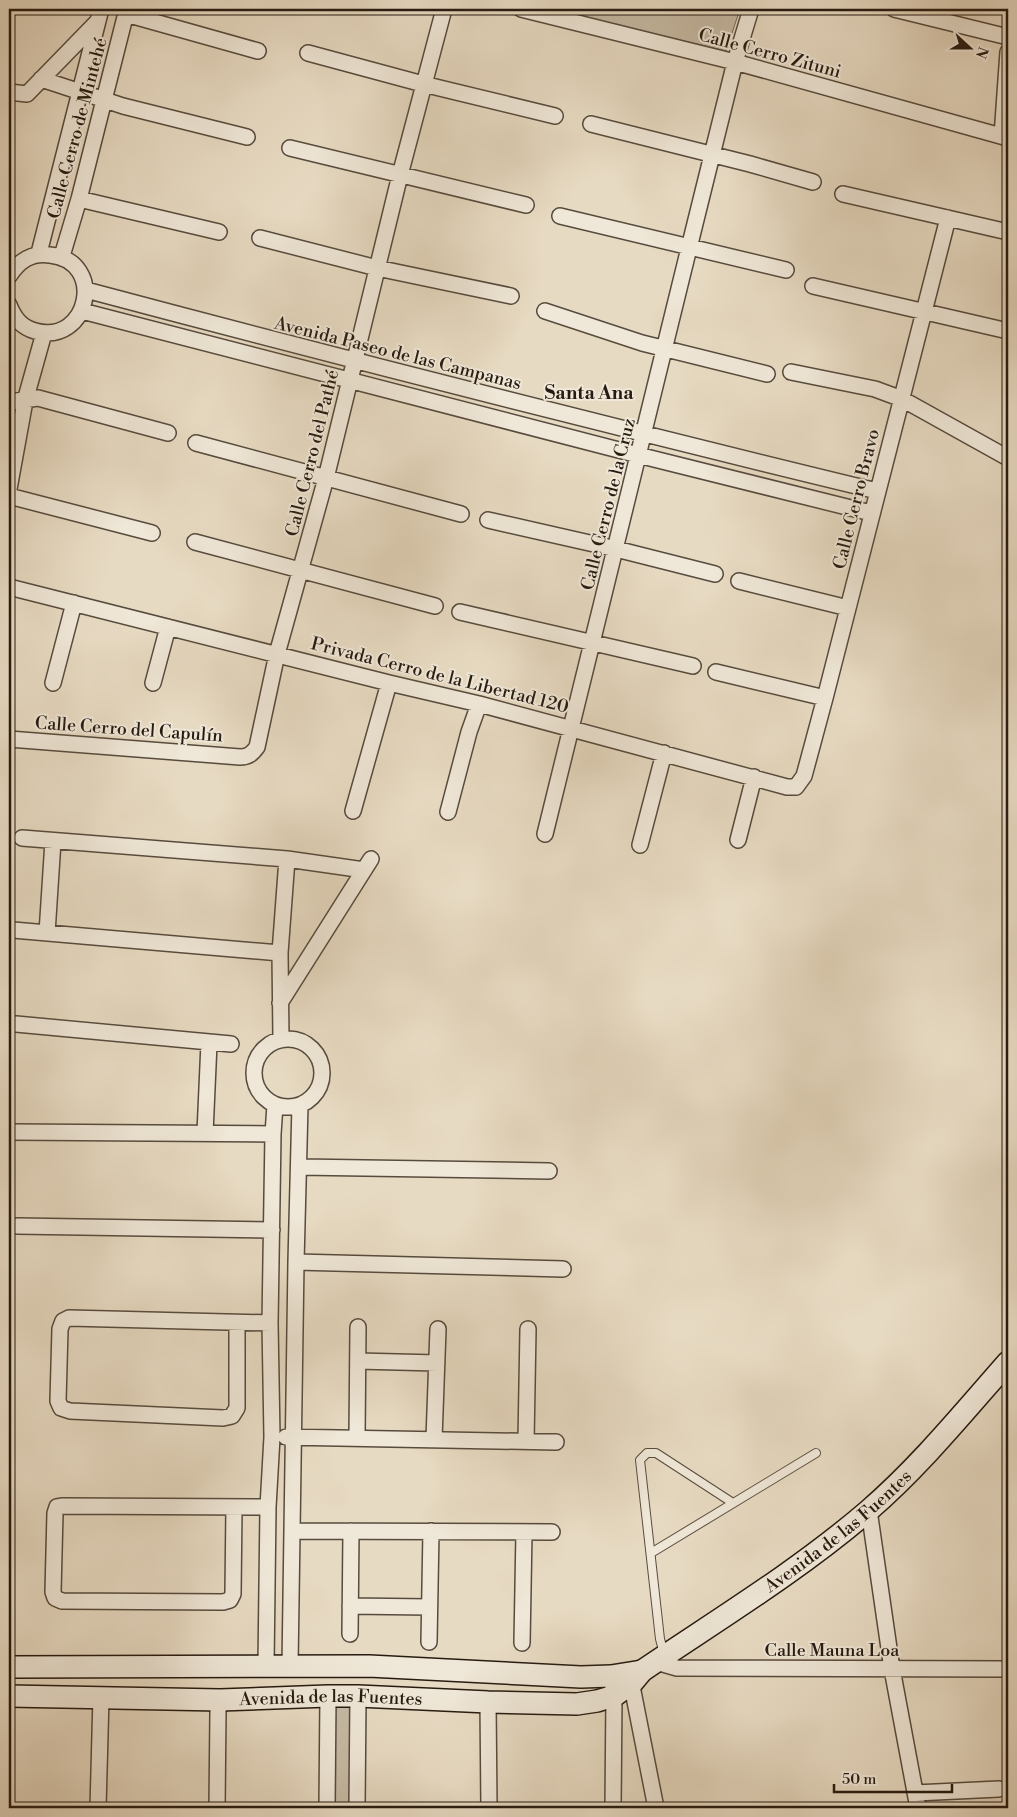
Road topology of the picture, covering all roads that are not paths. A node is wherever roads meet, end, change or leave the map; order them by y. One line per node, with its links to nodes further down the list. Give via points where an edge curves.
1 (444, 9): 13 (street, Calle Cerro del Pathé)
2 (521, 9): 11 (street, Calle Cerro Zituni)
3 (751, 9): 11 (street, Calle Cerro de la Cruz)
4 (894, 9): 7 (street)
5 (127, 11): 8 (street); 16 (street, Calle Cerro de Mintehé)
6 (100, 15): 12 (street); 15 (street)
7 (1008, 37)
8 (258, 51)
9 (1008, 52): 20 (street)
10 (308, 53): 13 (street)
11 (735, 62): 20 (street, Calle Cerro Zituni); 22 (street, Calle Cerro de la Cruz)
12 (41, 79): 14 (street, via 27,94); 15 (street)
13 (423, 84): 17 (street); 23 (street, Calle Cerro del Pathé)
14 (9, 92)
15 (79, 93): 16 (street); 34 (street)
16 (103, 100): 19 (street); 26 (street, Calle Cerro de Mintehé)
17 (555, 116)
18 (591, 124): 22 (street)
19 (247, 136)
20 (1005, 137)
21 (290, 148): 23 (street)
22 (713, 156): 24 (street); 33 (street, Calle Cerro de la Cruz)
23 (400, 175): 27 (street); 36 (street, Calle Cerro del Pathé)
24 (813, 182)
25 (844, 194): 29 (street)
26 (78, 198): 30 (street); 35 (street, Calle Cerro de Mintehé)
27 (526, 205)
28 (560, 216): 33 (street)
29 (948, 218): 31 (street); 45 (street, Calle Cerro Bravo)
30 (218, 232)
31 (1008, 232)
32 (260, 238): 36 (street)
33 (689, 248): 37 (street); 48 (street, Calle Cerro de la Cruz)
34 (39, 253): 35 (street); 38 (street, via 19,263)
35 (62, 256): 40 (street, via 82,275)
36 (377, 268): 41 (street); 49 (street, Calle Cerro del Pathé)
37 (786, 270)
38 (9, 276)
39 (813, 286): 45 (street)
40 (86, 290): 43 (street); 49 (street, Avenida Paseo de las Campanas)
41 (510, 296)
42 (9, 306): 47 (street, via 13,317 27,328)
43 (82, 311): 47 (street, via 59,331); 52 (street)
44 (546, 311): 48 (street)
45 (923, 311): 46 (street); 53 (street, Calle Cerro Bravo)
46 (1008, 331)
47 (44, 333): 54 (street)
48 (665, 348): 51 (street); 57 (street, Calle Cerro de la Cruz)
49 (354, 361): 52 (street, Calle Cerro del Pathé); 57 (street, Avenida Paseo de las Campanas)
50 (791, 372): 53 (street, via 875,389)
51 (767, 374)
52 (349, 380): 59 (street); 61 (street, Calle Cerro del Pathé)
53 (902, 399): 60 (street); 63 (street, Calle Cerro Bravo)
54 (25, 401): 55 (street); 56 (street, via 38,398); 62 (street)
55 (9, 402)
56 (168, 433)
57 (644, 435): 59 (street, Calle Cerro de la Cruz); 63 (street, Avenida Paseo de las Campanas)
58 (196, 443): 61 (street)
59 (638, 456): 65 (street); 70 (street, Calle Cerro de la Cruz)
60 (1008, 458)
61 (326, 478): 66 (street); 71 (street, Calle Cerro del Pathé)
62 (9, 489)
63 (878, 490): 65 (street, Calle Cerro Bravo)
64 (9, 496): 68 (street)
65 (871, 513): 77 (street, Calle Cerro Bravo)
66 (461, 514)
67 (488, 520): 70 (street)
68 (152, 533)
69 (196, 542): 71 (street)
70 (616, 549): 72 (street); 80 (street, Calle Cerro de la Cruz)
71 (302, 569): 76 (street); 81 (street, Calle Cerro del Pathé)
72 (715, 574)
73 (739, 581): 77 (street)
74 (9, 587): 75 (street, Privada Cerro de la Libertad 120)
75 (74, 603): 79 (street, Privada Cerro de la Libertad 120); 84 (street)
76 (435, 606)
77 (848, 608): 87 (street, Calle Cerro Bravo)
78 (460, 612): 80 (street)
79 (168, 626): 81 (street, Privada Cerro de la Libertad 120); 85 (street)
80 (593, 644): 82 (street); 89 (street, Calle Cerro de la Cruz)
81 (277, 654): 86 (street, Privada Cerro de la Libertad 120); 92 (street, Calle Cerro del Pathé, via 256,747)
82 (693, 666)
83 (716, 672): 87 (street)
84 (53, 683)
85 (153, 683)
86 (389, 683): 88 (street, Privada Cerro de la Libertad 120); 95 (street)
87 (825, 698): 94 (street, Calle Cerro Bravo, via 804,776)
88 (480, 704): 89 (street, Privada Cerro de la Libertad 120); 96 (street, via 469,732)
89 (572, 728): 91 (street, Privada Cerro de la Libertad 120); 97 (street, Calle Cerro de la Cruz)
90 (9, 739): 92 (street, Calle Cerro del Capulín)
91 (664, 753): 93 (street, Privada Cerro de la Libertad 120); 101 (street)
92 (246, 757)
93 (754, 777): 94 (street, Privada Cerro de la Libertad 120); 99 (street)
94 (796, 787)
95 (353, 811)
96 (448, 812)
97 (545, 834)
98 (22, 838): 100 (street)
99 (738, 840)
100 (53, 841): 102 (street); 104 (street)
101 (640, 845)
102 (287, 859): 105 (street); 106 (street, via 367,864)
103 (13, 930): 104 (street)
104 (47, 933): 105 (street)
105 (280, 953): 106 (street)
106 (280, 1003): 108 (street)
107 (16, 1024): 109 (street)
108 (280, 1040): 111 (street, via 264,1048 254,1073 257,1087); 112 (street, via 290,1038 303,1042 314,1050 321,1063 319,1089)
109 (209, 1043): 110 (street); 114 (street)
110 (231, 1044)
111 (275, 1105): 112 (street, via 288,1108); 115 (street)
112 (300, 1105): 116 (street)
113 (10, 1132): 114 (street)
114 (205, 1134): 115 (street)
115 (273, 1134): 119 (street)
116 (300, 1167): 117 (street); 120 (street)
117 (549, 1171)
118 (17, 1226): 119 (street)
119 (272, 1230): 123 (street)
120 (296, 1262): 121 (street); 131 (street)
121 (563, 1269)
122 (237, 1323): 122 (street, via 69,1318 63,1321 60,1329 58,1401 62,1408 70,1411 232,1416 237,1408); 123 (street)
123 (270, 1323): 130 (street)
124 (358, 1327): 127 (street)
125 (438, 1329): 129 (street)
126 (528, 1329): 134 (street)
127 (358, 1360): 129 (street); 132 (street)
128 (1008, 1362): 140 (main road, Avenida de las Fuentes, via 920,1462)
129 (436, 1363): 133 (street)
130 (272, 1437): 131 (street); 139 (street)
131 (294, 1437): 132 (street); 141 (street)
132 (357, 1437): 133 (street)
133 (434, 1440): 134 (street)
134 (526, 1441): 135 (street)
135 (556, 1442)
136 (816, 1453): 137 (lane)
137 (733, 1503): 146 (lane); 146 (lane, via 656,1453 647,1453 640,1460)
138 (234, 1507): 138 (street, via 57,1507 55,1598 230,1600 233,1594); 139 (street)
139 (268, 1507): 152 (street)
140 (869, 1510): 156 (street); 157 (main road, Avenida de las Fuentes, via 807,1560)
141 (293, 1530): 142 (street); 153 (street)
142 (350, 1531): 143 (street); 147 (street)
143 (431, 1531): 144 (street); 148 (street)
144 (524, 1532): 145 (street); 151 (street)
145 (552, 1532)
146 (651, 1553): 157 (lane, via 660,1639)
147 (350, 1606): 148 (street); 149 (street)
148 (430, 1608): 150 (street)
149 (350, 1634)
150 (429, 1642)
151 (522, 1643)
152 (266, 1666): 153 (main road, Avenida de las Fuentes); 154 (main road, Avenida de las Fuentes)
153 (290, 1666): 157 (main road, Avenida de las Fuentes, via 369,1666 581,1676)
154 (9, 1667)
155 (1008, 1668): 156 (street, Calle Mauna Loa)
156 (892, 1669): 157 (street, Calle Mauna Loa, via 677,1668); 165 (street)
157 (636, 1674): 163 (main road, Avenida de las Fuentes, via 597,1701 577,1704); 171 (street); 172 (street)
158 (9, 1696): 161 (main road, Avenida de las Fuentes)
159 (328, 1696): 160 (main road, Avenida de las Fuentes); 162 (main road, Avenida de las Fuentes); 168 (street)
160 (358, 1696): 163 (main road, Avenida de las Fuentes); 169 (street)
161 (101, 1697): 162 (main road, Avenida de las Fuentes); 166 (street)
162 (220, 1700): 167 (street)
163 (488, 1702): 170 (street)
164 (999, 1789): 165 (street)
165 (915, 1793): 173 (street)
166 (98, 1808)
167 (217, 1808)
168 (327, 1808)
169 (357, 1808)
170 (489, 1808)
171 (613, 1808)
172 (656, 1808)
173 (918, 1808)

